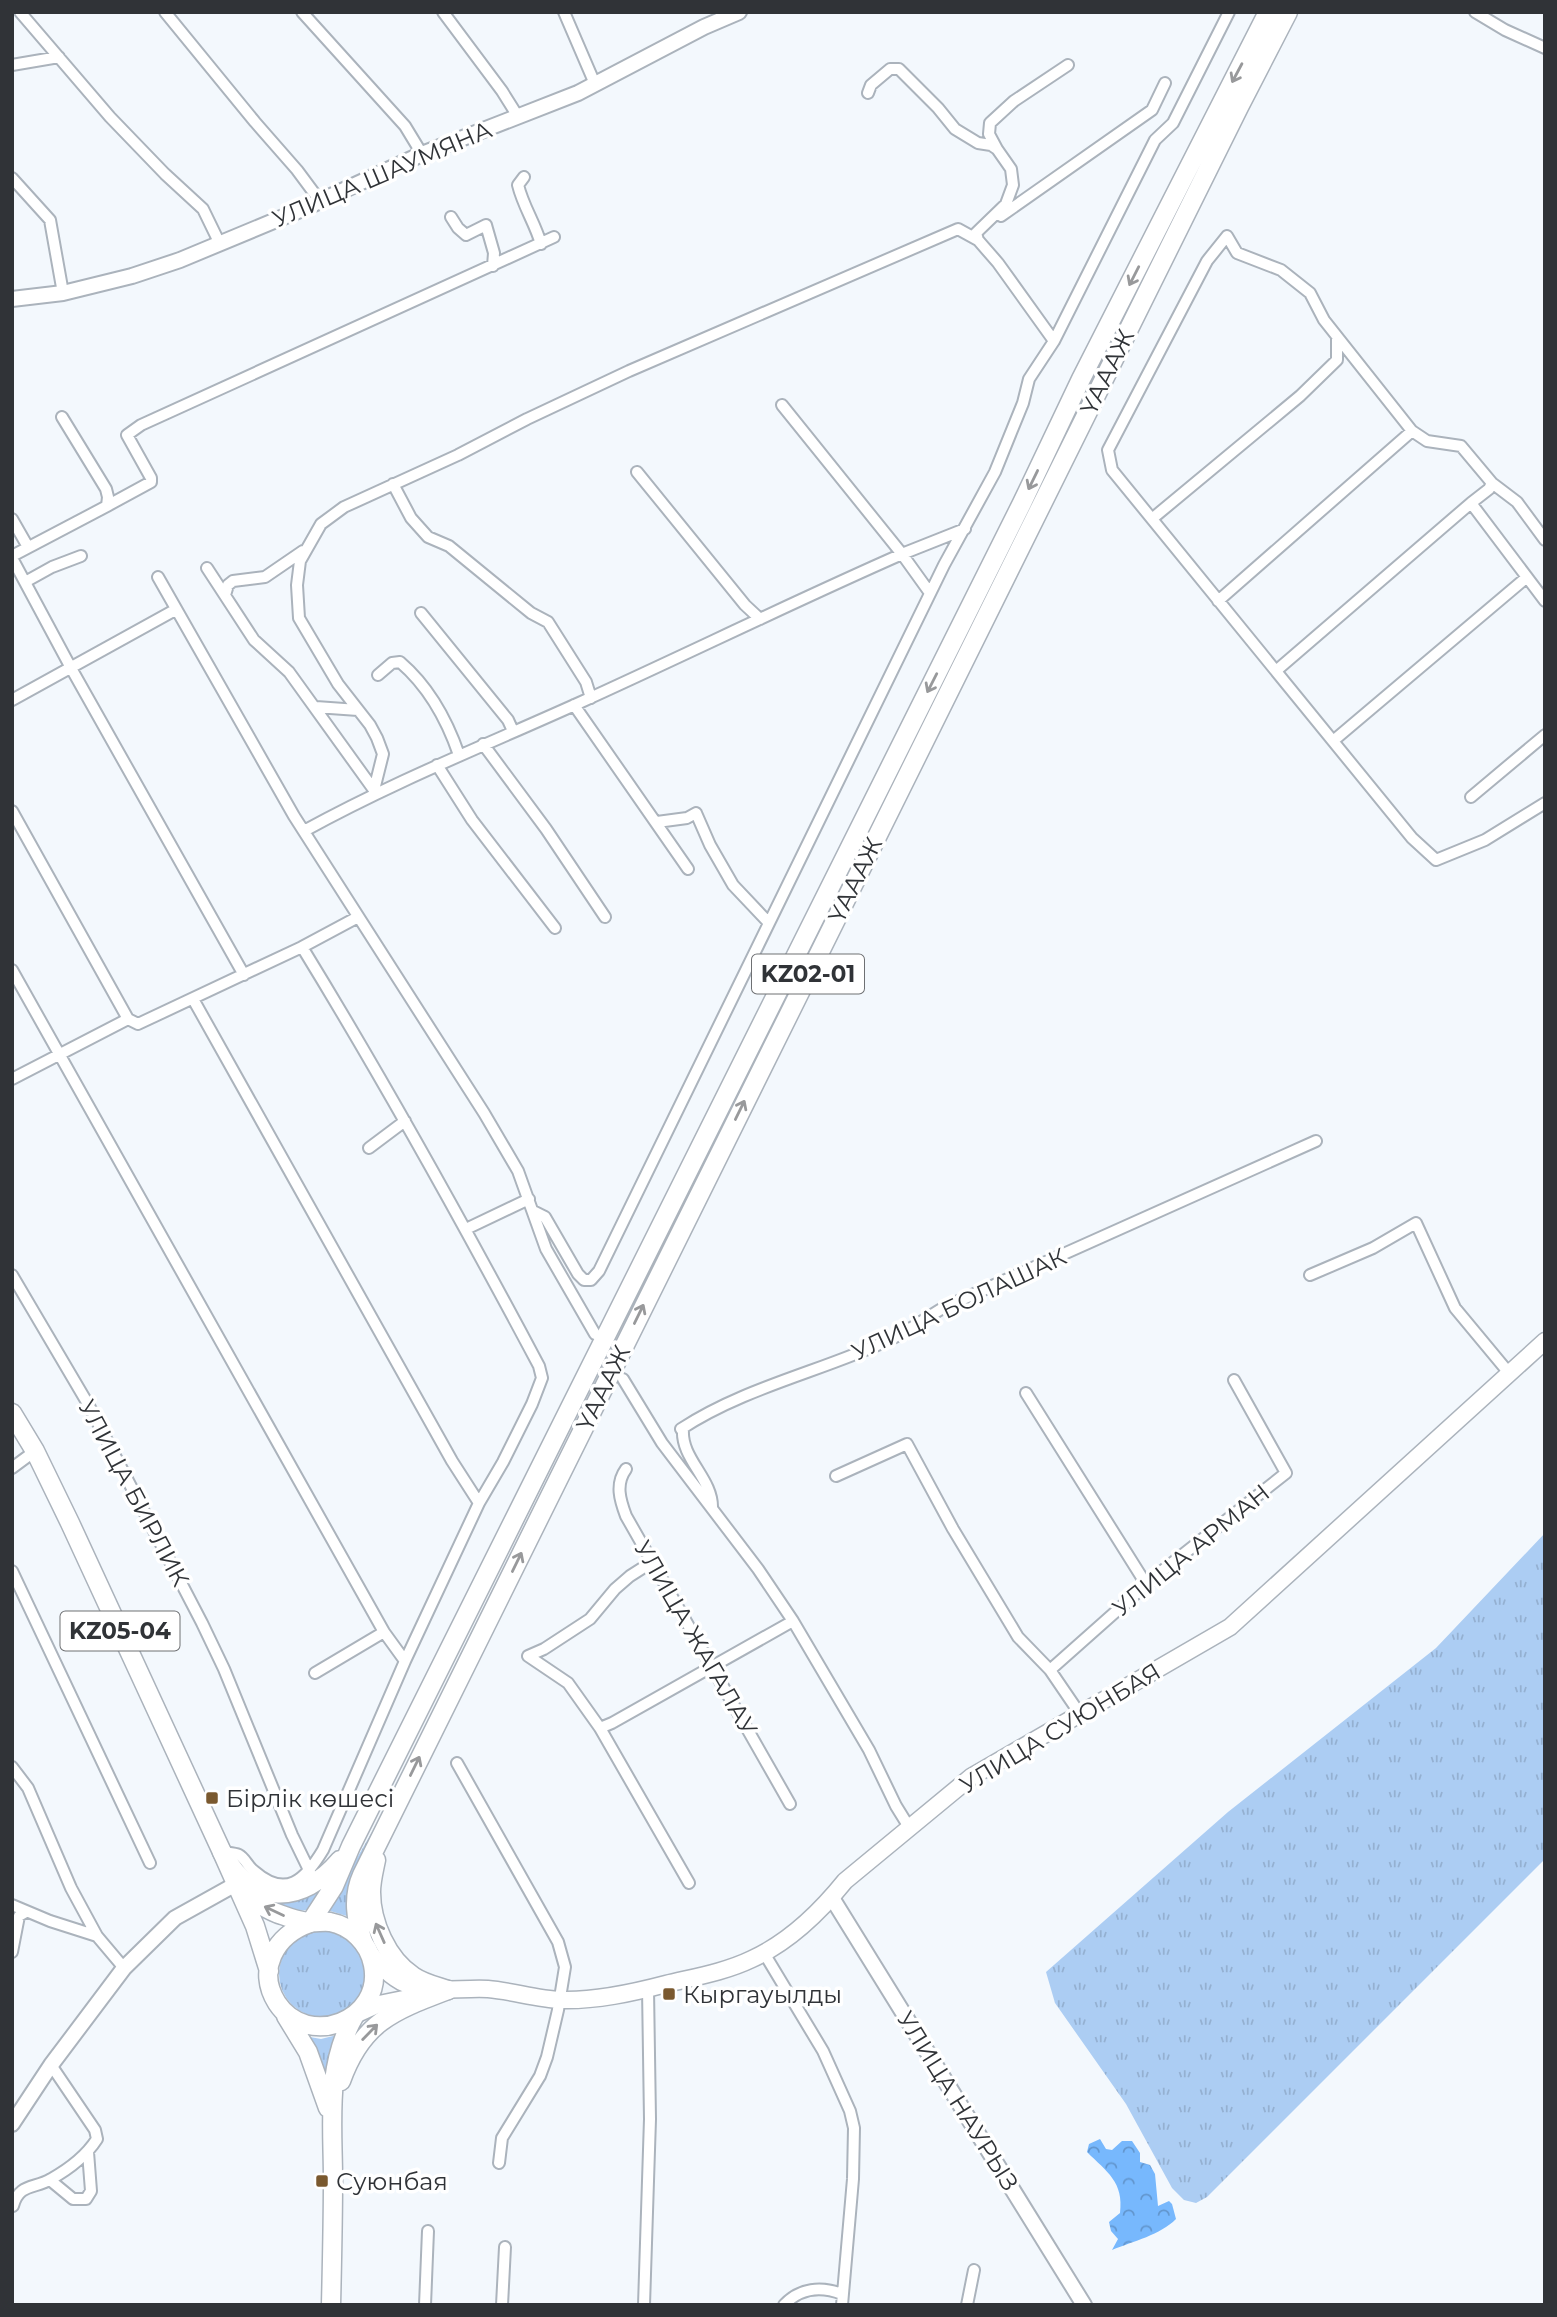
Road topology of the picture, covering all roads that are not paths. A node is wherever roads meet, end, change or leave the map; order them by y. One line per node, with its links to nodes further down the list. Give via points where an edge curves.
1 (20, 12): 12 (street)
2 (165, 12): 23 (street)
3 (302, 12): 20 (street, via 405,126)
4 (443, 12): 18 (street)
5 (565, 12): 16 (street)
6 (1229, 12): 34 (street, via 1173,123 1155,140)
7 (1268, 12): 133 (main road, ҮАААЖ / KZ02-01, one-way to 133)
8 (1289, 12): 132 (main road, ҮАААЖ / KZ02-01, one-way to 8)
9 (1475, 12): 11 (street)
10 (737, 13): 16 (street, УЛИЦА ШАУМЯНА)
11 (1545, 48)
12 (59, 57): 13 (street); 28 (street, via 110,117 203,209)
13 (12, 65)
14 (1068, 65): 19 (street, via 990,123 989,134)
15 (1165, 83): 25 (street, via 1152,110 1140,120 1041,190)
16 (595, 84): 18 (street, УЛИЦА ШАУМЯНА)
17 (868, 93): 19 (street, via 890,69 899,69 955,129)
18 (517, 115): 20 (street, УЛИЦА ШАУМЯНА)
19 (997, 149): 25 (street, via 1011,169 1013,185 1006,204)
20 (422, 154): 23 (street, УЛИЦА ШАУМЯНА)
21 (524, 177): 29 (street, via 518,185 521,199)
22 (12, 178): 31 (street, via 50,220)
23 (320, 201): 28 (street, УЛИЦА ШАУМЯНА)
24 (451, 217): 30 (street, via 466,235 486,225)
25 (988, 220): 27 (street, via 976,233)
26 (554, 237): 29 (street)
27 (978, 240): 34 (street); 40 (street, via 958,229 629,371)
28 (220, 244): 31 (street, УЛИЦА ШАУМЯНА, via 162,267)
29 (541, 244): 30 (street)
30 (493, 265): 42 (street, via 141,425 127,435 151,482)
31 (63, 293): 32 (street, УЛИЦА ШАУМЯНА)
32 (12, 299)
33 (1337, 337): 37 (street); 43 (street, via 1337,359 1300,396); 43 (street, via 1310,293 1281,270 1237,253 1227,236 1207,261 1108,450 1112,470)
34 (1054, 341): 45 (street, via 1029,379 995,472)
35 (782, 405): 49 (street)
36 (62, 417): 42 (street, via 106,489)
37 (1412, 431): 39 (street, via 1426,441 1461,446); 59 (street)
38 (638, 472): 63 (street)
39 (1492, 483): 41 (street); 46 (street, via 1517,502)
40 (393, 485): 48 (street, via 344,507 321,524); 67 (street, via 428,537 449,546 548,622 586,682)
41 (1471, 503): 54 (street); 65 (street)
42 (107, 506): 47 (street)
43 (1153, 518): 59 (street)
44 (12, 519): 47 (street)
45 (965, 528): 49 (street); 57 (street)
46 (1545, 540)
47 (28, 547): 51 (street)
48 (304, 551): 58 (street, via 265,577 233,581); 71 (street, via 297,585 299,618)
49 (902, 554): 57 (street); 63 (street)
50 (81, 556): 55 (street)
51 (12, 557): 55 (street)
52 (207, 568): 58 (street)
53 (158, 577): 61 (street)
54 (1527, 577): 56 (street); 74 (street)
55 (25, 582): 64 (street)
56 (1541, 585): 60 (street)
57 (930, 593): 87 (street)
58 (225, 595): 70 (street, via 254,640 289,672)
59 (1218, 601): 65 (street)
60 (1545, 601)
61 (175, 610): 64 (street); 83 (street)
62 (421, 613): 72 (street)
63 (760, 619): 67 (street)
64 (71, 668): 68 (street); 91 (street)
65 (1277, 670): 74 (street)
66 (378, 676): 76 (street, via 391,663 400,662 410,671 435,703)
67 (590, 698): 69 (street)
68 (12, 700)
69 (575, 705): 72 (street); 82 (street)
70 (316, 707): 71 (street); 78 (street)
71 (358, 710): 78 (street, via 383,754)
72 (513, 731): 75 (street)
73 (1545, 735): 79 (street)
74 (1333, 741): 80 (street, via 1412,838 1436,860 1485,840)
75 (483, 744): 76 (street); 86 (street)
76 (459, 755): 77 (street)
77 (437, 765): 78 (street); 88 (street, via 472,820)
78 (376, 791): 83 (street)
79 (1471, 797)
80 (1545, 803)
81 (12, 811): 93 (street)
82 (657, 822): 84 (street); 87 (street, via 696,813 733,885)
83 (304, 831): 85 (street)
84 (688, 869)
85 (358, 917): 89 (street); 99 (street, via 484,1113)
86 (605, 917)
87 (768, 922): 100 (street, via 592,1280 578,1274 545,1217)
88 (555, 928)
89 (302, 947): 91 (street); 96 (street)
90 (12, 970): 94 (street)
91 (244, 975): 92 (street)
92 (193, 999): 93 (street, via 138,1024); 115 (street)
93 (128, 1019): 94 (street)
94 (59, 1054): 95 (street); 121 (street)
95 (12, 1079)
96 (405, 1121): 98 (street); 101 (street)
97 (1316, 1141): 116 (street, УЛИЦА БОЛАШАК, via 943,1308 892,1339 690,1423 681,1429 682,1442 704,1479)
98 (369, 1148)
99 (529, 1199): 100 (street); 101 (street)
100 (533, 1211): 104 (street, via 546,1249)
101 (466, 1229): 115 (street, via 542,1378)
102 (12, 1275): 136 (street, УЛИЦА БИРЛИК, via 75,1380 197,1613)
103 (1310, 1275): 106 (street, via 1373,1248 1416,1223 1455,1308)
104 (595, 1334)
105 (1545, 1341): 106 (main road, УЛИЦА СУЮНБАЯ)
106 (1508, 1373): 126 (main road, УЛИЦА СУЮНБАЯ, via 1230,1627)
107 (623, 1379): 116 (street, via 662,1443)
108 (1234, 1380): 119 (street, УЛИЦА АРМАН, via 1286,1473)
109 (1026, 1393): 119 (street)
110 (12, 1413): 111 (main road, KZ05-04)
111 (35, 1451): 112 (street); 134 (main road, KZ05-04)
112 (12, 1468)
113 (626, 1469): 117 (street, УЛИЦА ЖАГАЛАУ, via 619,1496)
114 (836, 1476): 124 (street, via 907,1444 1018,1636)
115 (479, 1503): 122 (street)
116 (712, 1508): 120 (street)
117 (652, 1562): 123 (street, УЛИЦА ЖАГАЛАУ); 127 (street, via 615,1589 590,1619 528,1656 568,1683)
118 (12, 1571): 135 (street)
119 (1146, 1584): 124 (street, УЛИЦА АРМАН)
120 (793, 1621): 123 (street); 131 (street)
121 (384, 1632): 122 (street); 125 (street)
122 (405, 1661): 136 (street)
123 (713, 1667): 127 (street); 130 (street, УЛИЦА ЖАГАЛАУ)
124 (1050, 1670): 126 (street)
125 (315, 1673)
126 (1080, 1714): 131 (main road, УЛИЦА СУЮНБАЯ, via 971,1777)
127 (600, 1728): 137 (street)
128 (457, 1763): 151 (street, via 558,1942 565,1967)
129 (12, 1767): 143 (street, via 27,1788)
130 (790, 1804)
131 (909, 1827): 139 (main road, УЛИЦА СУЮНБАЯ, via 845,1881)
132 (385, 1829): 144 (main road, ҮАААЖ / KZ02-01, via 358,1883 356,1913); 150 (main road, one-way to 132, via 408,1973 378,1929 371,1892)
133 (351, 1846): 134 (main road, via 322,1879 284,1893 248,1883); 142 (main road, ҮАААЖ / KZ02-01, via 334,1886)
134 (222, 1852): 136 (street, via 240,1855 253,1871 282,1886); 138 (main road, KZ05-04)
135 (150, 1863)
136 (310, 1872)
137 (689, 1883)
138 (241, 1894): 142 (main road, one-way to 138, via 281,1915); 147 (street, via 175,1918); 148 (main road, KZ05-04)
139 (832, 1898): 146 (main road, УЛИЦА СУЮНБАЯ); 171 (street, УЛИЦА НАУРЫЗ)
140 (12, 1905): 141 (street)
141 (26, 1912): 143 (street); 145 (street, via 19,1916)
142 (310, 1923): 144 (main road, via 339,1925); 148 (main road, via 286,1935 271,1958)
143 (97, 1936): 147 (street)
144 (366, 1947): 150 (main road, УЛИЦА СУЮНБАЯ, via 403,1983); 153 (main road, KZ05-04, via 374,1976 372,1989)
145 (12, 1952)
146 (764, 1953): 149 (main road, УЛИЦА СУЮНБАЯ, via 729,1968); 164 (street, via 824,2050 854,2128)
147 (124, 1968): 154 (street)
148 (269, 1971): 152 (main road, KZ05-04, via 269,1985)
149 (648, 1989): 151 (main road, УЛИЦА СУЮНБАЯ, via 589,2000); 168 (street)
150 (448, 1990): 151 (main road, УЛИЦА СУЮНБАЯ, via 487,1989); 153 (main road, via 379,2004); 155 (main road, one-way to 150, via 350,2059 370,2031 401,2008)
151 (559, 2000): 158 (street, via 547,2057 502,2138)
152 (281, 2009): 153 (main road, via 314,2027 339,2024); 155 (main road, KZ05-04, via 308,2052)
153 (355, 2015): 155 (main road, KZ05-04, via 336,2063)
154 (51, 2065): 156 (street); 157 (street, via 95,2130 97,2139)
155 (330, 2115): 165 (main road, KZ05-04)
156 (12, 2124)
157 (88, 2152): 159 (street); 159 (street, via 91,2191 86,2199 73,2199)
158 (499, 2163)
159 (50, 2180): 160 (street, via 15,2195)
160 (13, 2206)
161 (428, 2231): 166 (street)
162 (505, 2247): 167 (street)
163 (974, 2270): 170 (street)
164 (842, 2299): 169 (street, via 829,2289 805,2291)
165 (331, 2305)
166 (425, 2305)
167 (502, 2305)
168 (645, 2305)
169 (785, 2305)
170 (967, 2305)
171 (1084, 2305)

